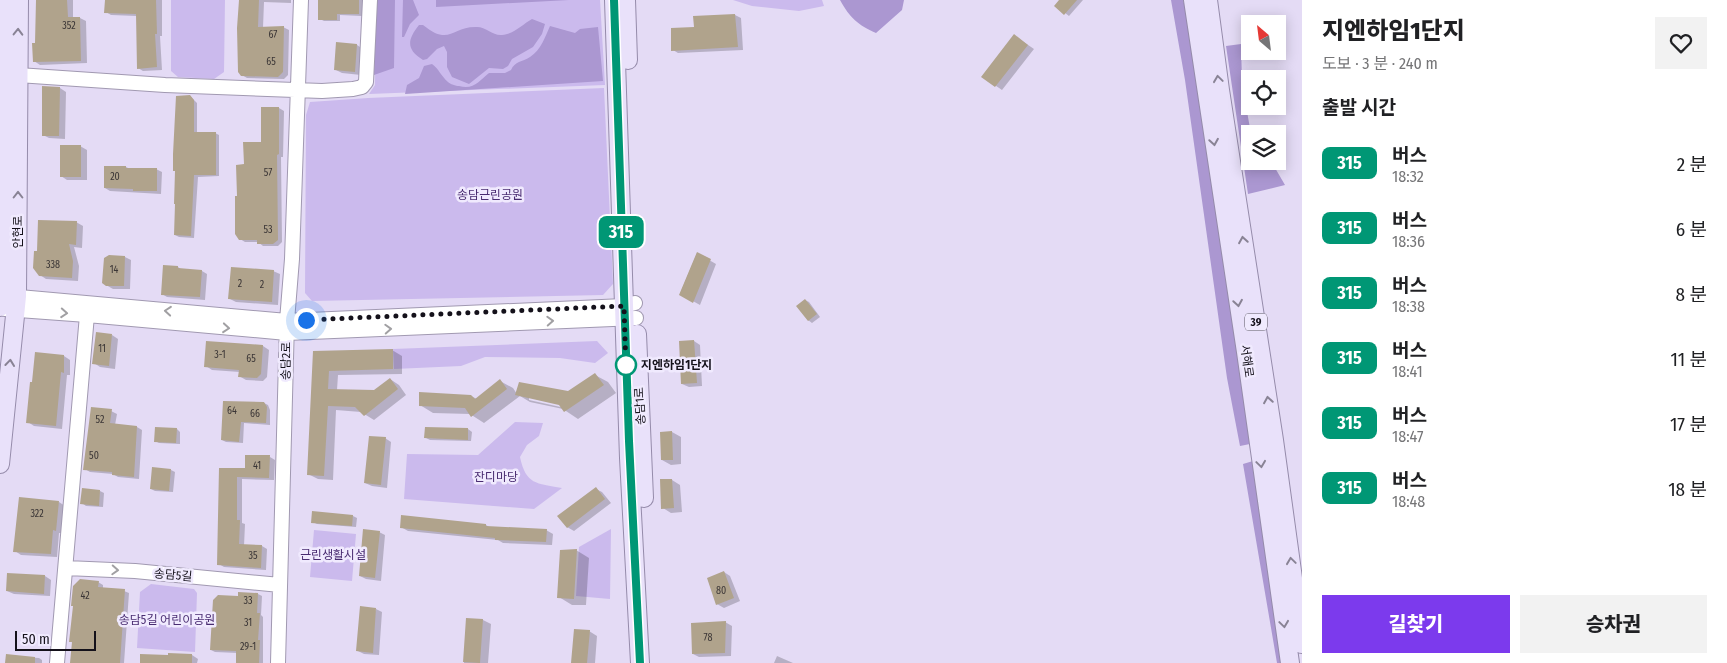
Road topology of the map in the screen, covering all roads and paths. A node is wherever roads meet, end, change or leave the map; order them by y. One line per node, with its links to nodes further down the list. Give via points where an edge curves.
1 (6, 0): 11 (main road, 안현로)
2 (19, 0): 9 (main road, 안현로, one-way to 2)
3 (301, 0): 10 (street, 송담2로)
4 (370, 0): 10 (street, via 366,82 362,87)
5 (614, 0): 12 (main road, 송담1로)
6 (626, 0): 12 (main road, 송담1로)
7 (1192, 0): 23 (main road, 서해로 / 39, one-way to 23)
8 (1208, 0): 18 (main road, 서해로 / 39, one-way to 8)
9 (18, 76): 10 (street); 11 (main road, 안현로, one-way to 9)
10 (297, 90): 14 (street, 송담2로)
11 (6, 302): 13 (street, one-way to 13); 14 (street, one-way to 11); 15 (main road, 안현로, one-way to 11)
12 (630, 311): 14 (street); 21 (main road, 송담1로); 22 (main road, 송담1로, via 643,457)
13 (87, 315): 14 (street, one-way to 14); 16 (street)
14 (287, 327): 17 (street, 송담2로)
15 (0, 464)
16 (66, 568): 17 (street, 송담5길, one-way to 17, via 136,571); 19 (street)
17 (280, 585): 20 (street, 송담2로)
18 (1302, 644)
19 (57, 663)
20 (278, 663)
21 (640, 663)
22 (650, 663)
23 (1290, 663)

